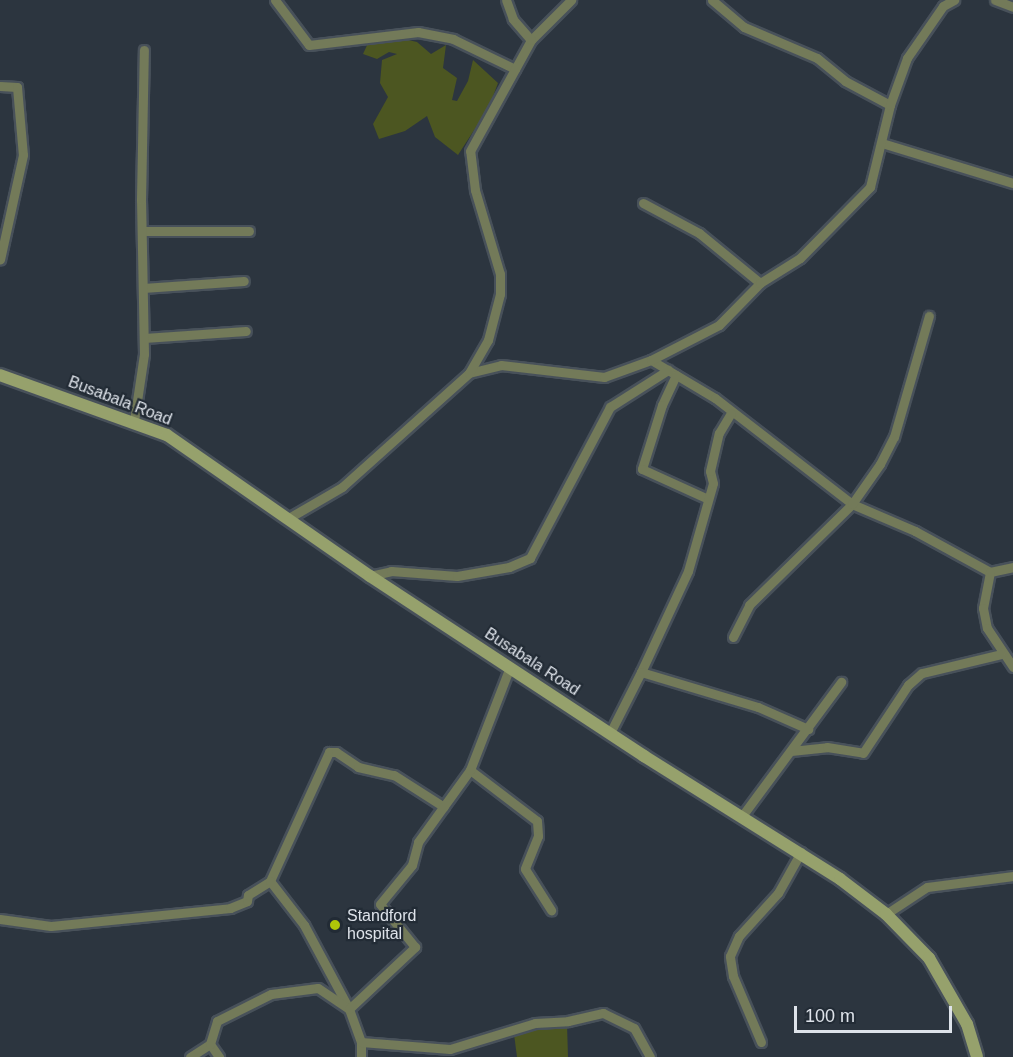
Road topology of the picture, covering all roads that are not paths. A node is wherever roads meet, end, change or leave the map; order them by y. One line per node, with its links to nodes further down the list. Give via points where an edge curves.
1 (275, 0): 11 (street, via 309,45 418,32 453,39)
2 (506, 0): 9 (street, via 513,19)
3 (571, 0): 9 (street)
4 (712, 0): 13 (street, via 753,33 817,58 844,81)
5 (954, 0): 7 (street)
6 (995, 0): 8 (street)
7 (942, 3): 13 (street, via 907,58)
8 (1013, 7)
9 (531, 40): 11 (street)
10 (144, 50): 17 (street)
11 (515, 69): 28 (street, via 470,151 475,190 497,255 501,286 493,326)
12 (0, 86): 19 (street, via 17,87 23,155)
13 (890, 105): 14 (street)
14 (882, 143): 15 (street); 21 (street, via 870,187 852,209 800,258)
15 (1013, 183)
16 (643, 202): 21 (street, via 699,233)
17 (142, 231): 18 (street); 22 (street)
18 (249, 231)
19 (0, 260)
20 (244, 281): 22 (street)
21 (760, 283): 26 (street, via 719,325)
22 (143, 288): 25 (street)
23 (929, 315): 33 (street, via 894,437)
24 (246, 331): 25 (street)
25 (144, 338): 31 (street)
26 (651, 360): 27 (street); 28 (street, via 595,378 510,365)
27 (672, 372): 30 (street, via 710,394); 32 (street, via 641,466 645,473); 37 (street, via 610,406 530,558 509,567 457,576 391,571)
28 (469, 373): 34 (street, via 342,487)
29 (0, 375): 31 (street, Busabala Road)
30 (731, 413): 32 (street, via 719,433); 33 (street)
31 (134, 421): 34 (street, Busabala Road, via 167,435)
32 (708, 499): 42 (street, via 688,571)
33 (852, 504): 36 (street, via 915,531); 38 (street, via 749,605)
34 (287, 519): 37 (street, Busabala Road)
35 (1013, 567): 36 (street)
36 (990, 572): 39 (street, via 983,608 987,628)
37 (370, 576): 40 (street, Busabala Road)
38 (734, 637)
39 (1001, 654): 41 (street); 46 (street, via 922,673 908,685 863,753 827,747)
40 (510, 667): 45 (street, Busabala Road); 47 (street)
41 (1013, 667)
42 (641, 672): 44 (street, via 758,707); 45 (street)
43 (841, 681): 44 (street)
44 (808, 729): 46 (street)
45 (610, 733): 49 (street, Busabala Road)
46 (791, 751): 49 (street)
47 (470, 770): 48 (street); 53 (street, via 537,821 538,836 525,869)
48 (444, 807): 52 (street, via 394,776 358,767 336,752 328,752); 56 (street, via 418,842 412,865 380,904 415,947)
49 (742, 816): 50 (street, Busabala Road)
50 (801, 852): 54 (street, Busabala Road); 58 (street, via 774,899 739,936 730,957 733,976)
51 (1013, 876): 54 (street, via 927,887)
52 (270, 882): 55 (street, via 254,889 247,901 230,908 51,926); 56 (street, via 304,925)
53 (551, 910)
54 (886, 914): 64 (street, Busabala Road, via 929,958 946,984 967,1024)
55 (0, 919)
56 (349, 1009): 57 (street); 59 (street, via 318,988 271,994 218,1021)
57 (362, 1042): 62 (street); 63 (street, via 450,1049 535,1023 603,1013 634,1028)
58 (761, 1042)
59 (210, 1044): 60 (street); 61 (street)
60 (190, 1057)
61 (219, 1057)
62 (361, 1057)
63 (650, 1057)
64 (977, 1057)

